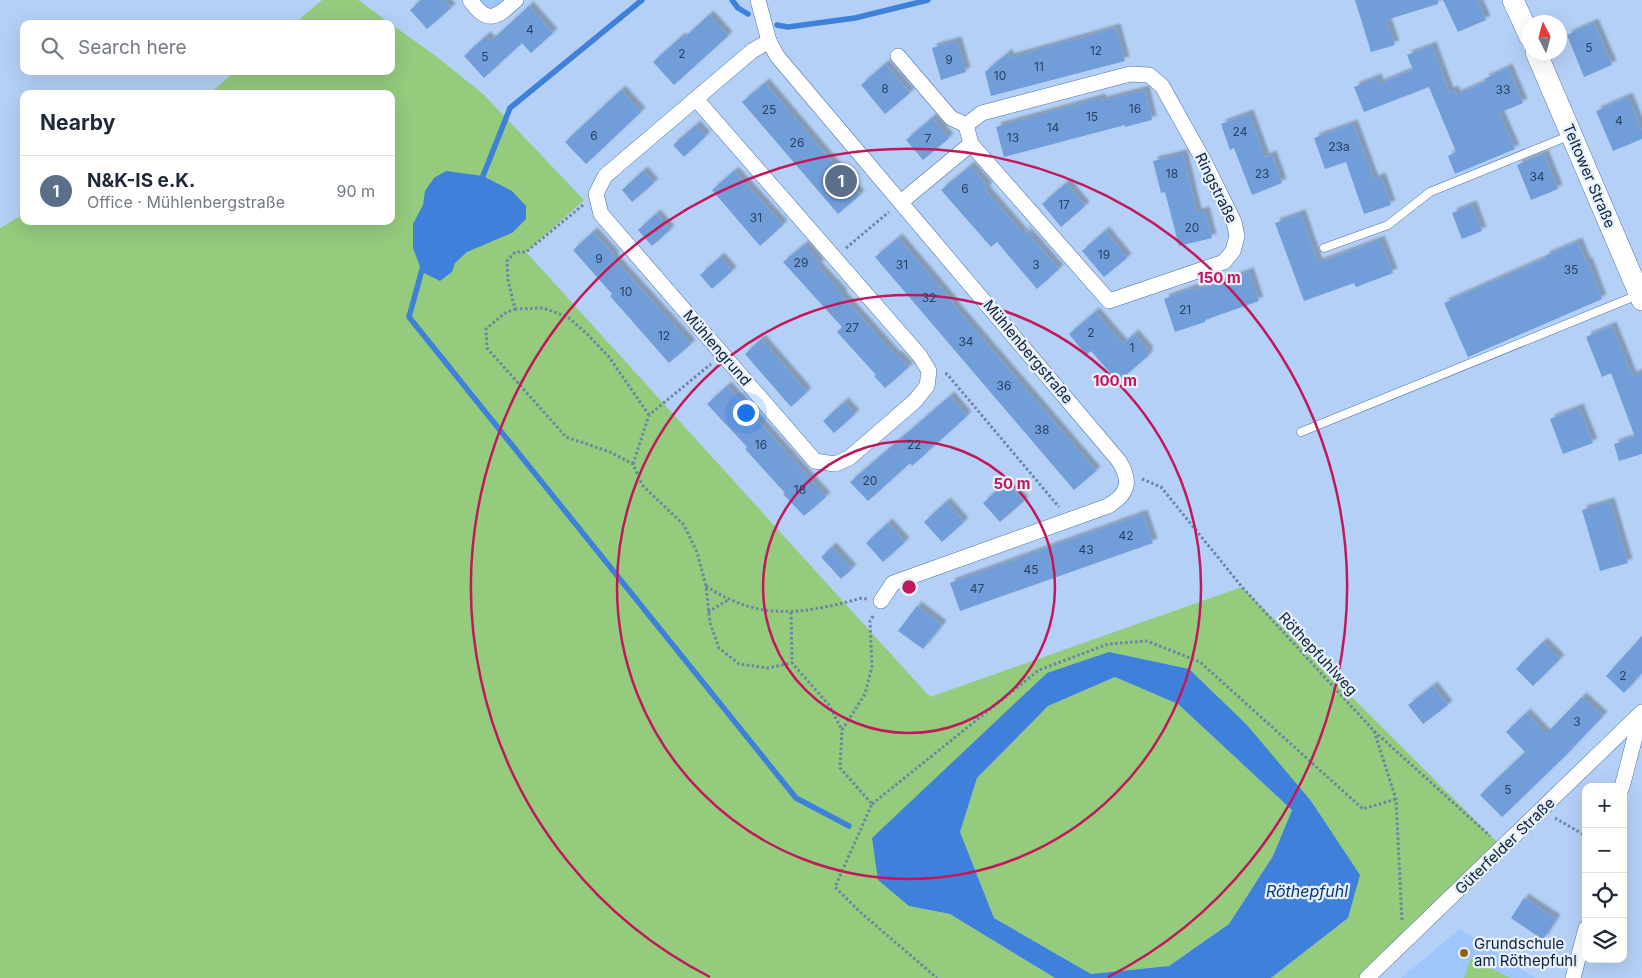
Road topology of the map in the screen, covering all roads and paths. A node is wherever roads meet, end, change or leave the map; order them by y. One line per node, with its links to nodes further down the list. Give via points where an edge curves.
1 (470, 0): 2 (street, via 478,12 488,16 500,14)
2 (516, 0)
3 (758, 0): 6 (street, Mühlenbergstraße)
4 (1513, 0): 5 (main road)
5 (1522, 20)
6 (769, 41): 9 (street, via 752,51); 14 (street, Mühlenbergstraße, via 777,56)
7 (898, 56): 10 (street, via 951,118)
8 (1539, 60): 11 (main road, Teltower Straße)
9 (696, 99): 13 (street, via 605,176); 16 (street)
10 (966, 124): 12 (street, Ringstraße); 12 (street, Ringstraße, via 982,113 1130,74 1149,75 1162,86 1230,213 1237,236 1233,251 1224,262 1110,301)
11 (1571, 136): 15 (lane, via 1430,192 1388,225); 17 (main road, Teltower Straße)
12 (971, 144): 14 (street)
13 (596, 194): 18 (path, via 526,252 515,252 507,261); 19 (street, Mühlengrund, via 602,214)
14 (901, 202): 16 (path); 24 (street, Mühlenbergstraße)
15 (1324, 248)
16 (834, 257): 20 (street, via 920,356)
17 (1641, 297): 22 (lane)
18 (515, 309): 21 (path, via 543,308 568,317 609,357); 23 (path, via 486,329 487,348 566,437 610,452)
19 (723, 355): 20 (street, Mühlengrund, via 816,461 835,464 849,458 915,401 927,386); 21 (path)
20 (929, 371): 25 (path, via 947,374)
21 (649, 415): 23 (path)
22 (1301, 432)
23 (633, 464): 26 (path, via 642,485 684,525)
24 (1126, 471): 25 (street, via 1127,486 1120,499); 34 (path, Röthepfuhlweg, via 1161,488 1242,587)
25 (1071, 520): 28 (street, via 893,583)
26 (706, 586): 27 (path); 29 (path)
27 (728, 600): 29 (path); 30 (path, via 752,609)
28 (881, 601): 30 (path, via 862,598 825,608); 33 (path, via 870,621 872,666 865,694)
29 (708, 612): 31 (path, via 719,648 739,664 768,668)
30 (791, 612): 31 (path)
31 (792, 663): 33 (path, via 829,705)
32 (1642, 712): 35 (street); 38 (street, Güterfelder Straße)
33 (842, 730): 37 (path, via 840,768)
34 (1374, 731): 36 (path); 40 (path, Röthepfuhlweg)
35 (1623, 783)
36 (1396, 799): 37 (path, via 1363,809 1200,662 1147,641 1108,644 1039,670); 42 (path)
37 (872, 804): 43 (path, via 835,887)
38 (1541, 811): 39 (path); 40 (street, Güterfelder Straße)
39 (1582, 834)
40 (1502, 848): 42 (street, Güterfelder Straße)
41 (1582, 943): 45 (street)
42 (1403, 944): 44 (street, Güterfelder Straße)
43 (938, 978)
44 (1367, 978)
45 (1573, 978)

